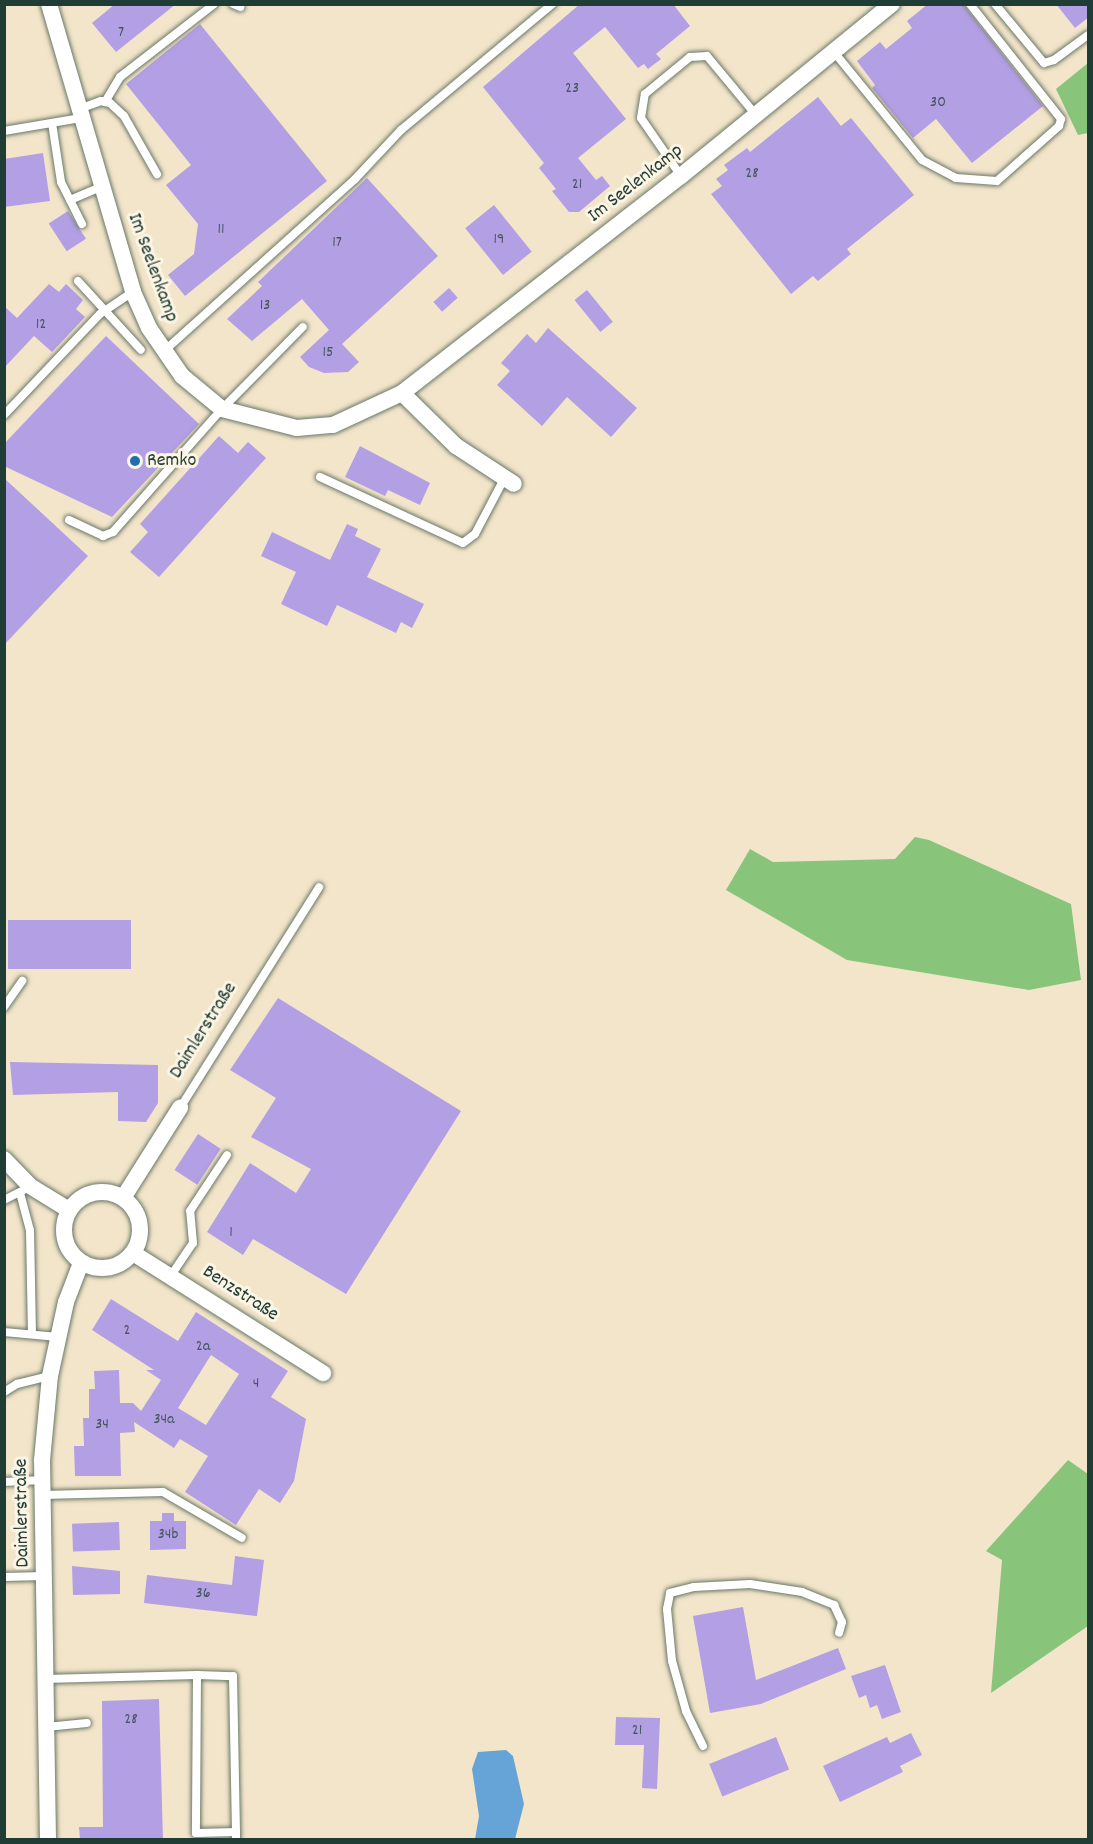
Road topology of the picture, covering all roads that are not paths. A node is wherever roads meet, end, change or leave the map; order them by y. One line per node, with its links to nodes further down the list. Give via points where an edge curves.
1 (49, 4): 10 (street, Im Seelenkamp)
2 (214, 4): 9 (lane, via 120,78)
3 (552, 4): 24 (lane, via 401,130 355,179)
4 (892, 4): 8 (street, Im Seelenkamp)
5 (970, 4): 8 (lane, via 1061,119 1059,126 997,181 956,178 922,160)
6 (995, 4): 7 (lane, via 1044,63)
7 (1089, 35)
8 (834, 52): 11 (street, Im Seelenkamp)
9 (105, 102): 10 (lane); 14 (lane, via 124,116)
10 (80, 113): 12 (lane); 16 (street, Im Seelenkamp)
11 (756, 115): 15 (street, Im Seelenkamp); 15 (lane, via 707,56 690,57 645,94 641,118)
12 (52, 123): 13 (lane); 17 (lane, via 61,183)
13 (4, 131)
14 (157, 174)
15 (681, 176): 25 (street, Im Seelenkamp)
16 (101, 187): 17 (lane); 20 (street, Im Seelenkamp)
17 (70, 200): 18 (lane)
18 (82, 224)
19 (78, 281): 21 (lane)
20 (133, 292): 21 (lane); 24 (street, Im Seelenkamp)
21 (104, 311): 23 (lane); 27 (lane)
22 (303, 327): 26 (lane)
23 (141, 350)
24 (163, 352): 26 (street, Im Seelenkamp, via 182,376)
25 (402, 393): 26 (street, Im Seelenkamp, via 333,425 297,428); 29 (street, via 456,446)
26 (222, 409): 30 (lane, via 112,532 103,536)
27 (4, 415)
28 (320, 477): 29 (lane, via 463,543 475,534)
29 (509, 482)
30 (69, 520)
31 (319, 887): 34 (lane, Daimlerstraße)
32 (22, 981): 33 (lane)
33 (4, 1007)
34 (180, 1107): 38 (street, Daimlerstraße)
35 (227, 1155): 43 (lane, via 190,1211 193,1243)
36 (4, 1159): 37 (street)
37 (25, 1190): 39 (lane); 40 (street); 45 (lane, via 30,1230)
38 (123, 1198): 40 (street, via 112,1193 94,1193); 41 (street, via 138,1217 139,1242)
39 (4, 1200)
40 (69, 1210): 42 (street, via 63,1233 66,1244)
41 (133, 1253): 42 (street, via 125,1261 103,1269); 43 (street, Benzstraße)
42 (81, 1263): 46 (street, Daimlerstraße)
43 (172, 1274): 47 (street, Benzstraße)
44 (4, 1332): 45 (lane)
45 (32, 1334): 46 (lane)
46 (58, 1337): 48 (street, Daimlerstraße)
47 (323, 1373)
48 (50, 1377): 49 (lane, via 17,1384); 51 (street, Daimlerstraße)
49 (4, 1392)
50 (4, 1482): 51 (lane)
51 (41, 1488): 52 (lane, via 163,1492); 54 (street, Daimlerstraße)
52 (242, 1538)
53 (4, 1576): 54 (lane)
54 (44, 1576): 57 (street, Daimlerstraße)
55 (839, 1633): 60 (lane, via 842,1622 834,1605 802,1592 750,1584 694,1587 670,1593 667,1609 672,1661 686,1711)
56 (197, 1675): 57 (lane); 61 (lane, via 232,1676); 61 (lane, via 196,1833)
57 (45, 1679): 59 (street, Daimlerstraße)
58 (87, 1723): 59 (lane)
59 (46, 1726): 62 (street, Daimlerstraße)
60 (703, 1746)
61 (236, 1836)
62 (48, 1839)

